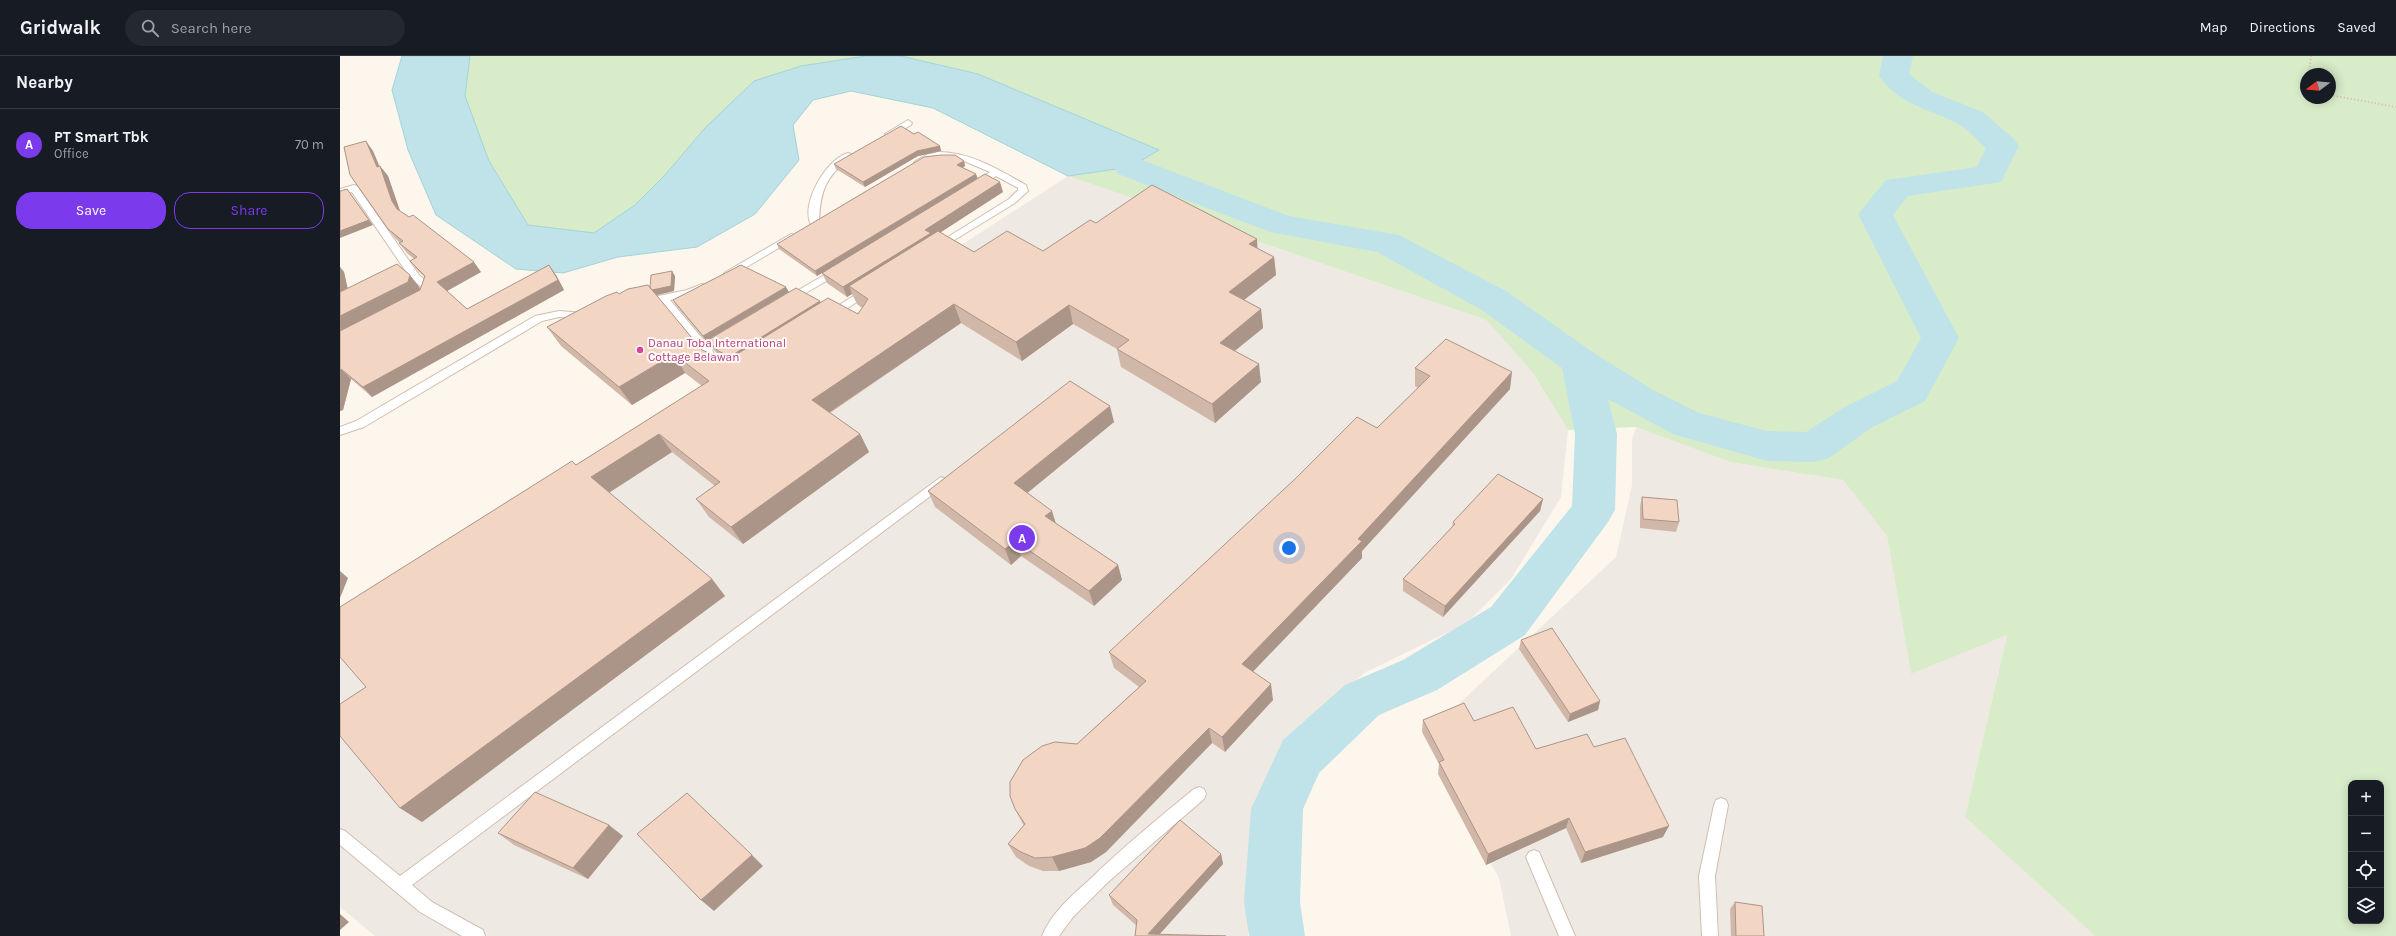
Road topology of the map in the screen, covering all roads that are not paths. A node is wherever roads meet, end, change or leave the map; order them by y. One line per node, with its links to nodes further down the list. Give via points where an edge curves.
1 (908, 123): 2 (lane)
2 (880, 139)
3 (860, 150): 9 (lane, via 832,166 825,174)
4 (909, 167): 5 (lane, via 941,153 970,160)
5 (996, 172): 7 (lane); 10 (lane, via 1023,187 1023,191 1012,201)
6 (340, 192): 14 (lane, via 354,188 415,277 427,286 423,297)
7 (968, 192)
8 (827, 215): 9 (lane)
9 (807, 227): 13 (lane, via 690,293)
10 (926, 254)
11 (847, 264): 15 (lane)
12 (880, 283): 18 (lane)
13 (662, 298): 16 (lane); 20 (lane)
14 (416, 301)
15 (779, 304)
16 (632, 305)
17 (596, 316): 22 (lane, via 559,314 539,318 360,424)
18 (820, 320)
19 (732, 333): 20 (lane)
20 (705, 349): 21 (lane)
21 (718, 364)
22 (340, 431)
23 (955, 472): 28 (lane)
24 (1199, 794): 30 (lane, via 1125,854 1078,900)
25 (1721, 805): 32 (lane, via 1707,876)
26 (340, 836): 28 (lane)
27 (1534, 857): 31 (lane)
28 (400, 885): 29 (lane, via 426,906)
29 (477, 936)
30 (1050, 936)
31 (1567, 936)
32 (1710, 936)

